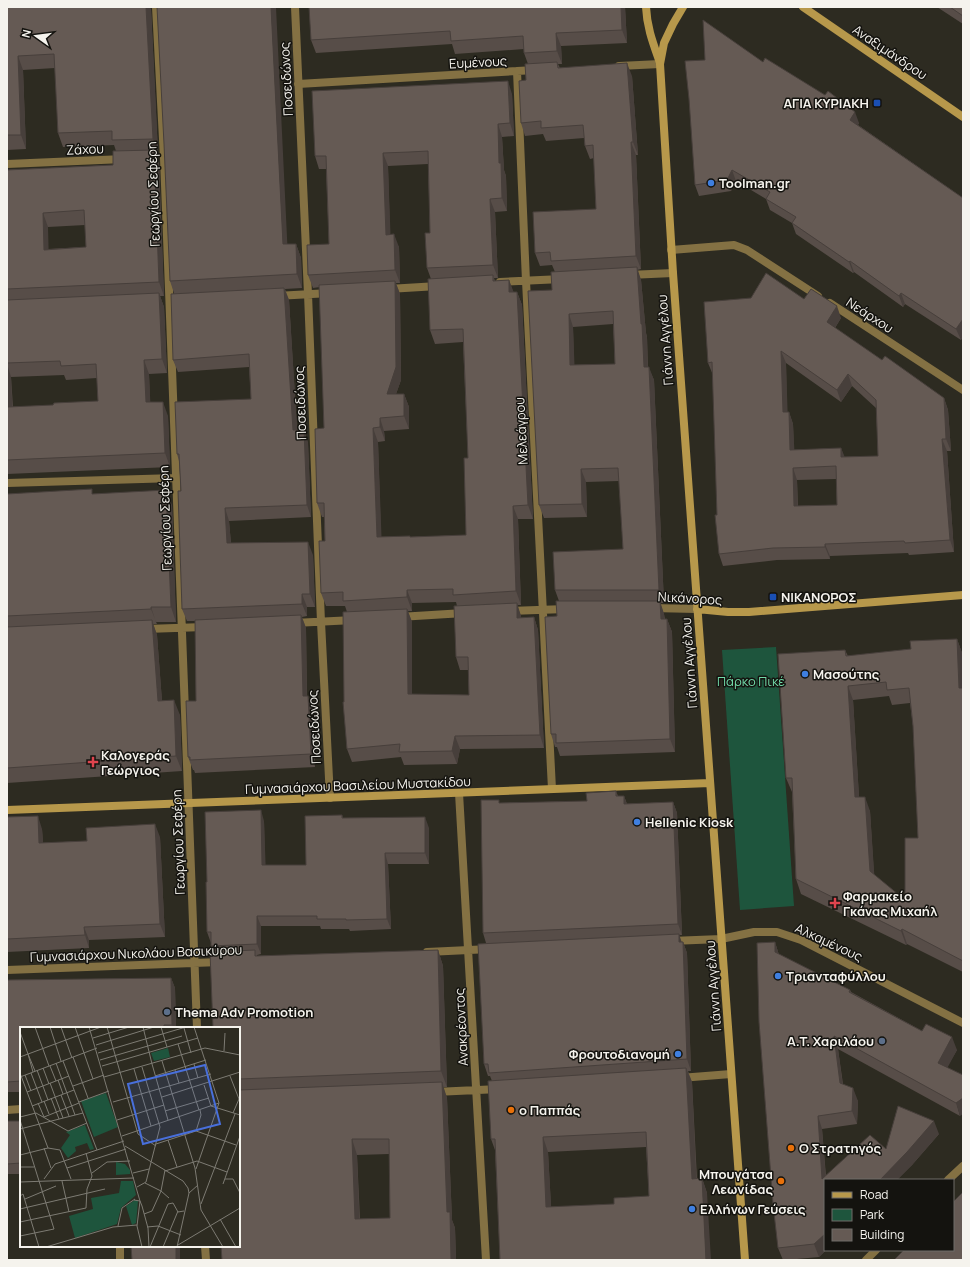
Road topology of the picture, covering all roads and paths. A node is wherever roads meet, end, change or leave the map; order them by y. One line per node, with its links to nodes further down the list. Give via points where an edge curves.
1 (156, 7): 26 (street, Γεωργίου Σεφέρη, via 160,158)
2 (295, 7): 10 (street, Ποσειδώνος)
3 (646, 7): 6 (street, Γιάννη Αγγέλου, via 650,36)
4 (684, 7): 6 (street, Γιάννη Αγγέλου, via 664,43)
5 (803, 7): 11 (street, Αναξιμάνδρου)
6 (660, 64): 7 (street); 14 (street, Γιάννη Αγγέλου)
7 (612, 66)
8 (540, 70): 9 (street, Ευμένους)
9 (517, 71): 10 (street, Ευμένους); 18 (street, Μελεάγρου)
10 (298, 84): 23 (street, Ποσειδώνος)
11 (963, 116)
12 (132, 159): 13 (street, Ζάχου)
13 (7, 164)
14 (672, 250): 15 (street, Γιάννη Αγγέλου); 25 (street, Νεάρχου, via 734,245 747,250)
15 (673, 272): 16 (street); 32 (street, Γιάννη Αγγέλου)
16 (618, 276)
17 (572, 278): 18 (street)
18 (526, 281): 19 (street); 30 (street, Μελεάγρου)
19 (495, 282)
20 (448, 285): 21 (street)
21 (378, 290)
22 (339, 292): 23 (street)
23 (308, 294): 24 (street); 37 (street, Ποσειδώνος)
24 (269, 296)
25 (963, 390)
26 (176, 478): 27 (street); 40 (street, Γεωργίου Σεφέρη)
27 (7, 483)
28 (963, 595): 32 (street, Νικάνορος, via 749,612)
29 (642, 608): 32 (street, Νικάνορος)
30 (543, 609): 31 (street); 33 (street); 43 (street, Μελεάγρου)
31 (573, 609)
32 (697, 609): 42 (street, Γιάννη Αγγέλου)
33 (503, 611)
34 (471, 613): 35 (street)
35 (392, 618)
36 (360, 619): 37 (street)
37 (321, 622): 38 (street); 45 (street, Ποσειδώνος)
38 (282, 623)
39 (212, 626): 40 (street)
40 (182, 628): 41 (street); 46 (street, Γεωργίου Σεφέρη)
41 (134, 630)
42 (710, 783): 43 (street, Γυμνασιάρχου Βασιλείου Μυστακίδου); 48 (street, Γιάννη Αγγέλου)
43 (552, 789): 44 (street, Γυμνασιάρχου Βασιλείου Μυστακίδου)
44 (459, 793): 45 (street, Γυμνασιάρχου Βασιλείου Μυστακίδου); 51 (street, Ανακρέοντος)
45 (330, 798): 46 (street, Γυμνασιάρχου Βασιλείου Μυστακίδου)
46 (188, 803): 47 (street, Γυμνασιάρχου Βασιλείου Μυστακίδου); 54 (street, Γεωργίου Σεφέρη)
47 (7, 810)
48 (721, 939): 49 (street); 56 (street, Αλκαμένους, via 754,932 777,932 801,940); 58 (street, Γιάννη Αγγέλου)
49 (666, 941)
50 (500, 948): 51 (street)
51 (468, 950): 52 (street); 61 (street, Ανακρέοντος)
52 (421, 952)
53 (226, 962): 54 (street, Γυμνασιάρχου Νικολάου Βασικύρου)
54 (194, 963): 55 (street, Γυμνασιάρχου Νικολάου Βασικύρου); 57 (street, Γεωργίου Σεφέρη)
55 (7, 970)
56 (963, 1023)
57 (197, 1027)
58 (731, 1074): 59 (street); 73 (street, Γιάννη Αγγέλου)
59 (676, 1078)
60 (508, 1089): 61 (street)
61 (476, 1091): 62 (street); 72 (street, Ανακρέοντος)
62 (429, 1092)
63 (20, 1109): 64 (street)
64 (7, 1110)
65 (963, 1166): 66 (street)
66 (949, 1179)
67 (120, 1247): 70 (street)
68 (206, 1247): 71 (street)
69 (875, 1251): 74 (street)
70 (120, 1260)
71 (206, 1260)
72 (486, 1260)
73 (745, 1260)
74 (866, 1260)

